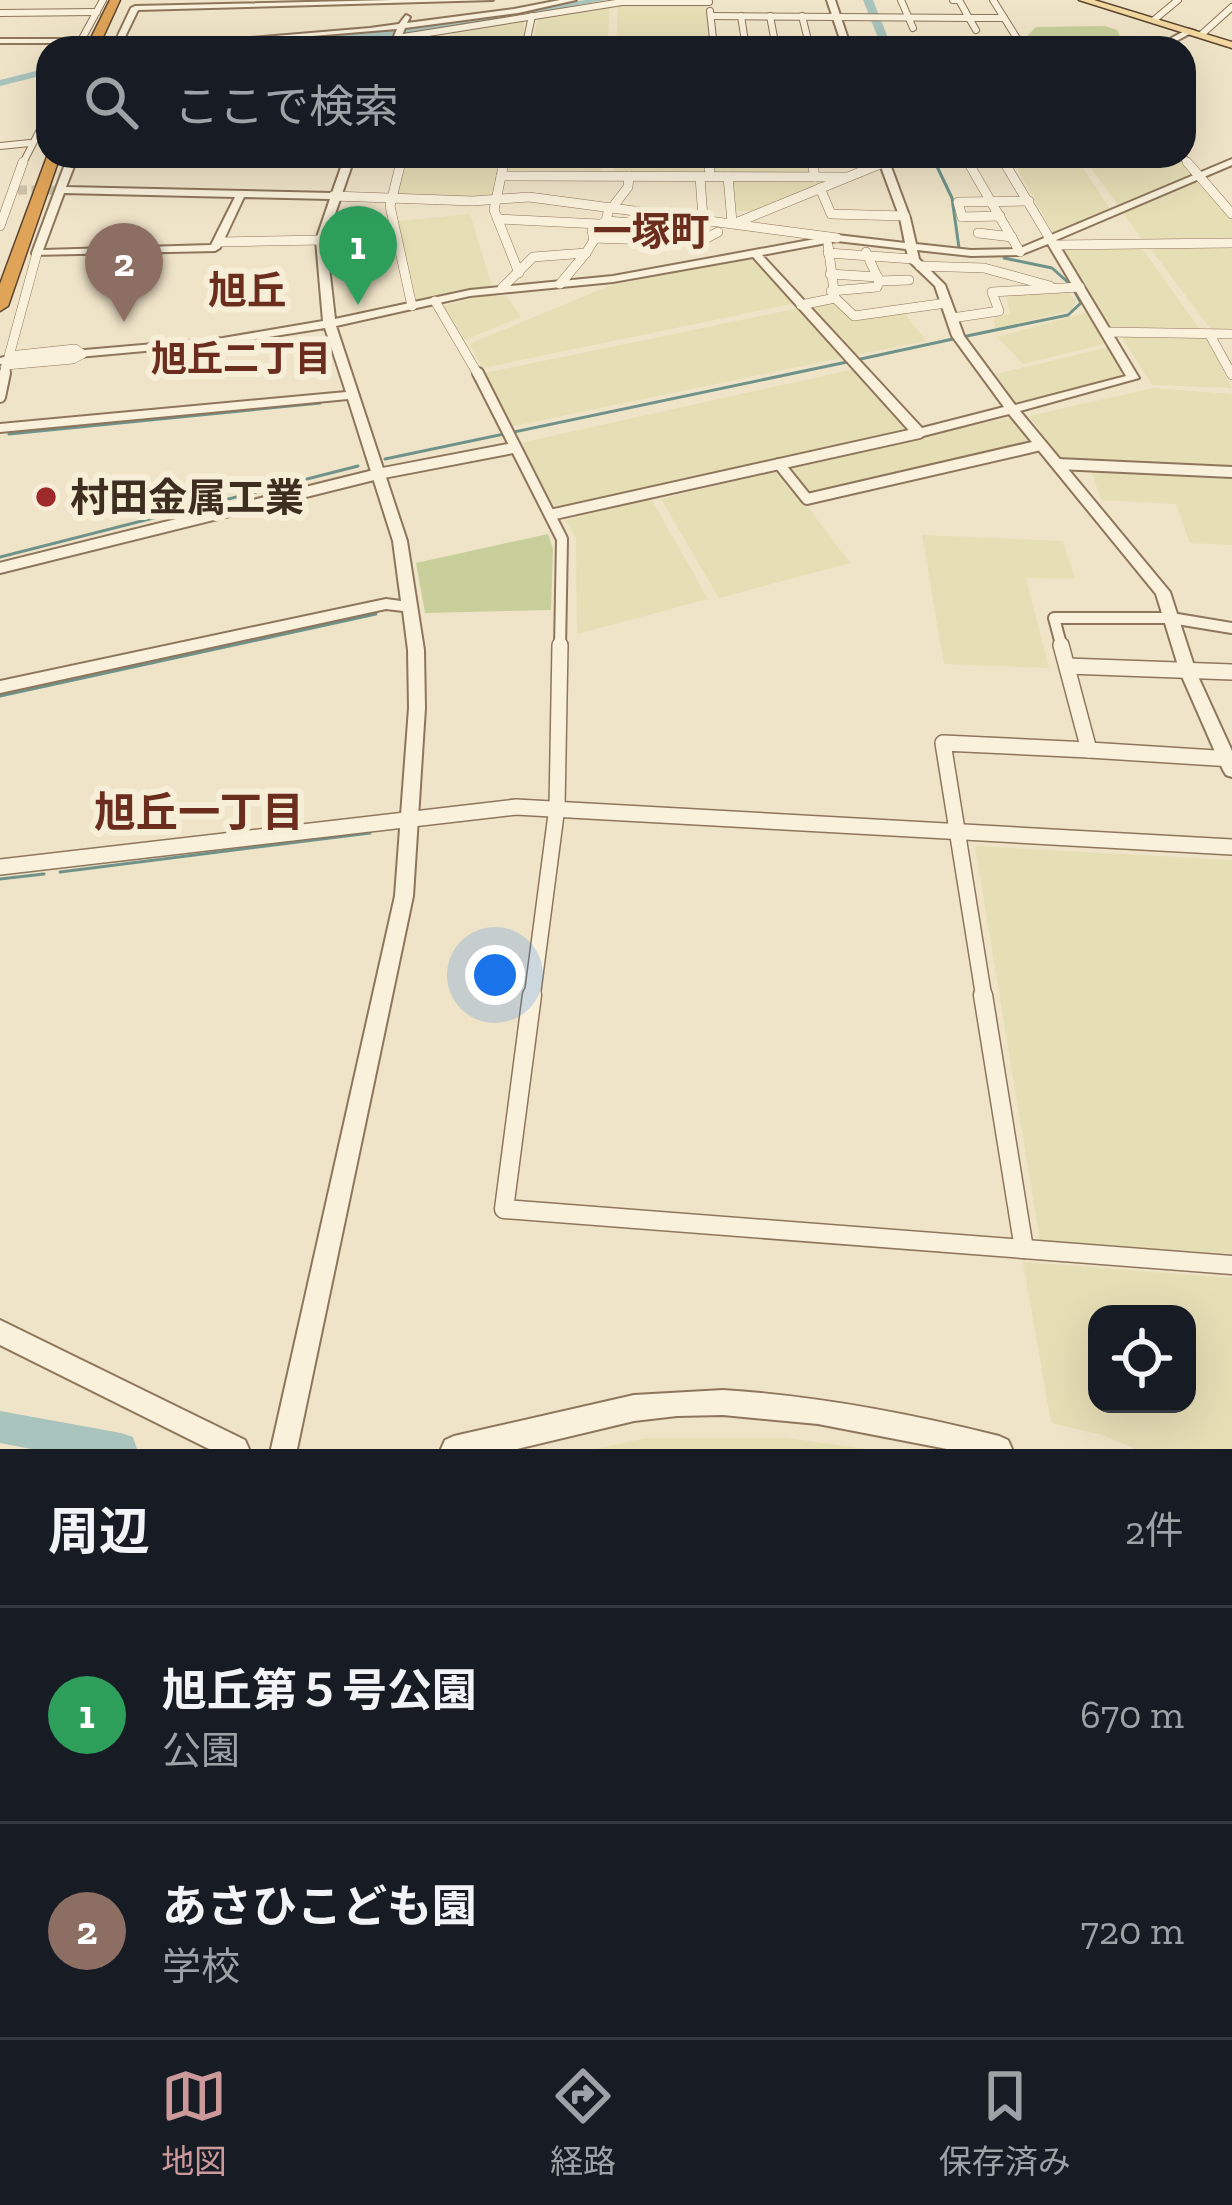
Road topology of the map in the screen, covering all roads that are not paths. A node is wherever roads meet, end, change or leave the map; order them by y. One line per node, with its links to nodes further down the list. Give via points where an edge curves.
1 (104, 0): 18 (street)
2 (489, 0): 10 (street)
3 (572, 0): 19 (street)
4 (757, 0): 22 (street)
5 (901, 0): 25 (street)
6 (953, 0): 26 (street)
7 (994, 0): 27 (street)
8 (1084, 0): 14 (main road)
9 (1178, 0): 28 (street)
10 (413, 1): 13 (street); 36 (street)
11 (626, 1): 12 (street); 19 (street)
12 (709, 1): 20 (street)
13 (128, 2): 34 (highway); 35 (street)
14 (1111, 3): 28 (main road)
15 (1230, 3): 32 (street)
16 (835, 10): 23 (street, via 785,7); 24 (street); 25 (street)
17 (0, 13): 18 (street)
18 (98, 13): 33 (street)
19 (523, 14): 31 (street); 36 (street); 38 (street)
20 (711, 16): 21 (street); 39 (street)
21 (741, 16): 22 (street); 40 (street)
22 (765, 16): 23 (street); 41 (street)
23 (786, 16): 24 (street)
24 (802, 16): 42 (street)
25 (908, 17): 26 (street); 29 (street)
26 (969, 18): 27 (street); 30 (street)
27 (1004, 18): 43 (street)
28 (1154, 20): 32 (main road)
29 (913, 28)
30 (976, 30)
31 (444, 31): 36 (street); 37 (street)
32 (1197, 32): 44 (street); 47 (main road)
33 (91, 36)
34 (96, 36)
35 (120, 36)
36 (398, 36)
37 (443, 36)
38 (524, 36)
39 (713, 36)
40 (744, 36)
41 (772, 36)
42 (807, 36)
43 (1015, 36)
44 (1187, 36)
45 (0, 41): 46 (street)
46 (36, 43)
47 (1232, 45)
48 (36, 133): 49 (street)
49 (30, 142): 50 (street); 74 (street)
50 (0, 146)
51 (1232, 162): 67 (street)
52 (38, 168): 112 (highway)
53 (49, 168): 123 (highway)
54 (68, 168): 75 (street)
55 (345, 168): 77 (street)
56 (399, 168): 78 (street)
57 (503, 168): 65 (street)
58 (706, 168): 68 (street)
59 (813, 168): 70 (street)
60 (864, 168): 71 (street)
61 (886, 168): 84 (street)
62 (972, 168): 80 (street)
63 (1008, 168): 81 (street)
64 (1192, 168): 67 (street)
65 (501, 176): 66 (street); 79 (street)
66 (629, 176): 68 (street); 82 (street)
67 (1198, 176): 83 (street); 100 (street)
68 (705, 177): 69 (street); 86 (street)
69 (728, 177): 70 (street); 89 (street)
70 (815, 177): 71 (street)
71 (846, 177): 72 (street)
72 (820, 188): 84 (street, via 831,214); 89 (street)
73 (0, 190): 74 (street)
74 (16, 190): 91 (street)
75 (58, 190): 76 (street); 105 (street)
76 (241, 194): 77 (street); 98 (street)
77 (333, 196): 78 (street); 97 (street)
78 (389, 200): 79 (street); 124 (street)
79 (494, 200): 82 (street, via 530,196); 87 (street)
80 (991, 201): 81 (street); 85 (street); 85 (street, via 958,202 962,217)
81 (1029, 201): 100 (street)
82 (611, 208): 88 (street); 92 (street)
83 (1232, 214)
84 (904, 216): 109 (street)
85 (1000, 216): 95 (street)
86 (703, 218): 89 (street); 92 (street)
87 (498, 219): 88 (street); 110 (street)
88 (603, 223): 90 (street); 96 (street)
89 (734, 223): 101 (street)
90 (643, 224): 92 (street); 99 (street)
91 (0, 226)
92 (685, 226): 93 (street, via 705,239); 99 (street, via 681,241)
93 (718, 232)
94 (978, 233): 95 (street)
95 (1012, 237): 104 (street)
96 (593, 238): 99 (street); 107 (street)
97 (321, 240): 98 (street); 126 (street)
98 (222, 242): 105 (street, via 206,251)
99 (640, 242)
100 (1052, 242): 102 (street); 104 (street); 117 (street)
101 (831, 243): 103 (street); 106 (street); 114 (street)
102 (1232, 243)
103 (865, 248): 109 (street); 115 (street)
104 (1020, 252): 111 (street)
105 (37, 253): 130 (street, via 9,356)
106 (755, 253): 116 (street); 122 (street)
107 (586, 254): 108 (street); 116 (street)
108 (533, 257): 110 (street); 113 (street)
109 (912, 257): 111 (street); 111 (street); 115 (street, via 911,284); 121 (street)
110 (512, 258): 113 (street)
111 (976, 260): 117 (street)
112 (0, 265)
113 (518, 273): 118 (street)
114 (830, 274): 115 (street); 119 (street)
115 (878, 279): 119 (street, via 877,287)
116 (560, 284): 118 (street)
117 (1071, 287): 125 (street, via 992,292 999,311); 127 (street)
118 (502, 288): 120 (street)
119 (833, 294): 121 (street, via 854,316); 122 (street)
120 (435, 301): 124 (street); 138 (street)
121 (946, 303): 125 (street)
122 (801, 304): 137 (street)
123 (0, 306)
124 (412, 306): 126 (street)
125 (952, 318): 135 (street)
126 (329, 321): 130 (street); 133 (street)
127 (1107, 332): 128 (street); 135 (street, via 1133,378)
128 (1210, 334): 129 (street); 132 (street)
129 (1232, 334)
130 (82, 354): 131 (street); 134 (street, via 6,365)
131 (4, 361)
132 (1232, 375)
133 (349, 395): 136 (street); 143 (street)
134 (0, 397)
135 (1012, 409): 137 (street); 139 (street)
136 (0, 428)
137 (919, 433): 140 (street)
138 (509, 438): 143 (street); 144 (street)
139 (1041, 445): 140 (street, via 807,499); 141 (street)
140 (779, 464): 144 (street)
141 (1058, 464): 142 (street); 149 (street, via 1163,592)
142 (1232, 472)
143 (378, 474): 146 (street); 148 (street)
144 (550, 515): 157 (street, via 562,539)
145 (55, 538): 146 (street)
146 (46, 555): 147 (street)
147 (0, 568)
148 (410, 607): 154 (street, via 386,604); 158 (street, via 417,708)
149 (1171, 618): 150 (street); 151 (street, via 1054,618); 152 (street)
150 (1232, 628)
151 (1067, 666): 152 (street); 155 (street)
152 (1189, 672): 153 (street); 156 (street)
153 (1232, 672)
154 (0, 687)
155 (1089, 750): 156 (street); 159 (street, via 943,743)
156 (1230, 762)
157 (557, 807): 158 (street); 159 (street); 162 (street, via 504,1209)
158 (412, 819): 161 (street); 166 (street, via 404,896)
159 (954, 831): 160 (street); 162 (street)
160 (1232, 847)
161 (0, 867)
162 (1024, 1249): 163 (street)
163 (1232, 1265)
164 (0, 1332): 165 (street)
165 (236, 1449)
166 (284, 1449)
167 (454, 1449): 168 (street, via 638,1408 697,1403 864,1420)
168 (999, 1449)

